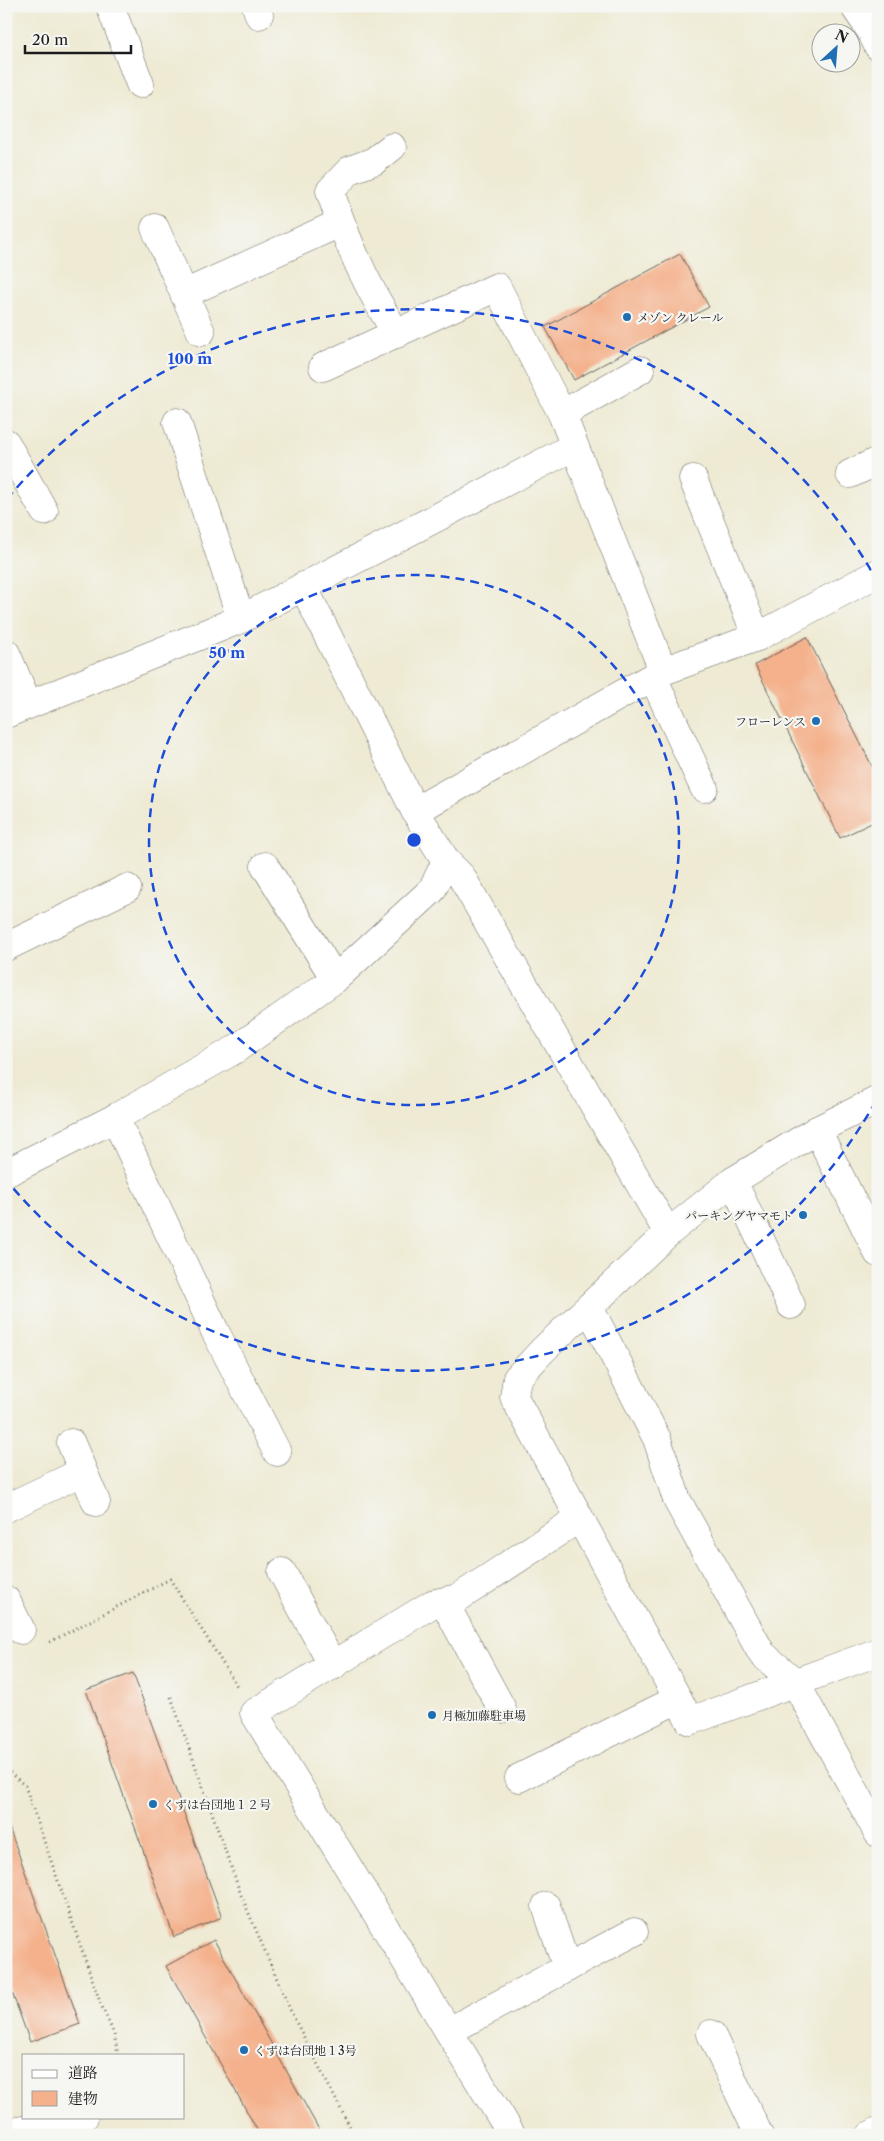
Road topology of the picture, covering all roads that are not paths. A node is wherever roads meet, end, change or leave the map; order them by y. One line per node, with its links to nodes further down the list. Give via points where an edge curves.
1 (110, 6): 4 (street)
2 (854, 6): 3 (street)
3 (878, 46)
4 (140, 84)
5 (392, 147): 6 (street, via 374,161 350,170 330,190)
6 (340, 223): 8 (street); 10 (street, via 382,312)
7 (155, 228): 8 (street)
8 (184, 294): 9 (street)
9 (201, 332)
10 (397, 334): 11 (street); 13 (street, via 497,287)
11 (324, 366)
12 (640, 370): 13 (street)
13 (562, 414): 16 (street)
14 (177, 422): 23 (street)
15 (6, 443): 20 (street)
16 (573, 447): 22 (street); 26 (street)
17 (878, 461): 18 (street)
18 (850, 474)
19 (694, 479): 24 (street)
20 (44, 511)
21 (878, 573): 24 (street)
22 (303, 586): 23 (street); 29 (street)
23 (241, 619): 27 (street)
24 (757, 637): 26 (street)
25 (6, 653): 27 (street)
26 (658, 674): 28 (street); 29 (street)
27 (17, 709)
28 (704, 788)
29 (414, 811): 30 (street)
30 (446, 861): 34 (street, via 432,890); 40 (street, via 461,876)
31 (264, 866): 34 (street)
32 (127, 888): 33 (street)
33 (6, 947)
34 (335, 979): 36 (street, via 236,1049)
35 (878, 1100): 37 (street)
36 (115, 1118): 38 (street); 45 (street, via 215,1331)
37 (817, 1130): 39 (street); 41 (street)
38 (6, 1173)
39 (733, 1180): 40 (street); 42 (street)
40 (668, 1233): 43 (street)
41 (878, 1253)
42 (791, 1306)
43 (589, 1307): 49 (street, via 517,1378 514,1397); 56 (street, via 657,1438 677,1500 762,1654)
44 (71, 1443): 46 (street)
45 (278, 1452)
46 (82, 1472): 47 (street); 48 (street)
47 (96, 1502)
48 (6, 1508)
49 (578, 1519): 52 (street, via 458,1598); 57 (street)
50 (282, 1572): 55 (street)
51 (6, 1600): 53 (street)
52 (444, 1602): 55 (street, via 432,1604); 58 (street)
53 (21, 1630)
54 (878, 1652): 56 (street)
55 (334, 1666): 64 (street, via 254,1713)
56 (794, 1682): 57 (street, via 690,1721); 60 (street)
57 (678, 1699): 59 (street)
58 (502, 1709)
59 (519, 1778)
60 (878, 1834)
61 (546, 1906): 63 (street)
62 (634, 1932): 63 (street)
63 (567, 1968): 64 (street)
64 (449, 2031): 69 (street)
65 (711, 2034): 70 (street)
66 (82, 2118): 68 (street)
67 (878, 2131): 71 (street)
68 (6, 2133)
69 (512, 2135)
70 (759, 2135)
71 (871, 2135)

